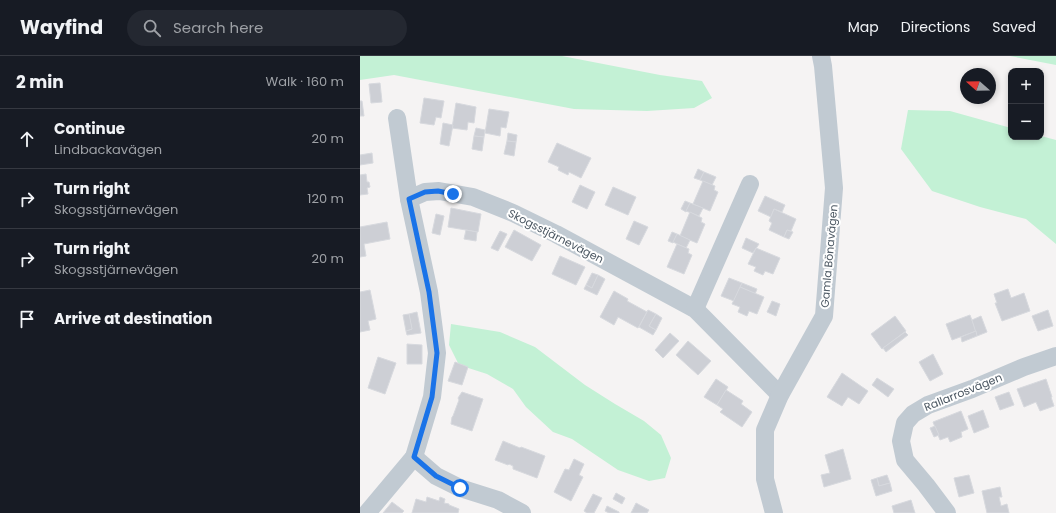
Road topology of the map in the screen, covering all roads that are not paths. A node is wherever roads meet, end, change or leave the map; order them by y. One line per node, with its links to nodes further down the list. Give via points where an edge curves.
1 (821, 56): 7 (street, Gamla Bönavägen, via 834,188 824,316)
2 (397, 118): 4 (street)
3 (750, 184): 5 (street)
4 (409, 199): 5 (street, Skogsstjärnevägen, via 425,192 438,191 473,197 514,212); 8 (street, via 429,292 437,353 432,397)
5 (695, 309): 7 (street, Skogsstjärnevägen)
6 (1056, 356): 12 (street, Rallarrosvägen, via 928,405 913,414 905,423 901,441 905,460)
7 (780, 395): 11 (street, Gamla Bönavägen, via 765,430 765,479)
8 (414, 457): 9 (street); 10 (street, via 436,476 460,488 498,500)
9 (367, 513)
10 (522, 513)
11 (774, 513)
12 (947, 513)

